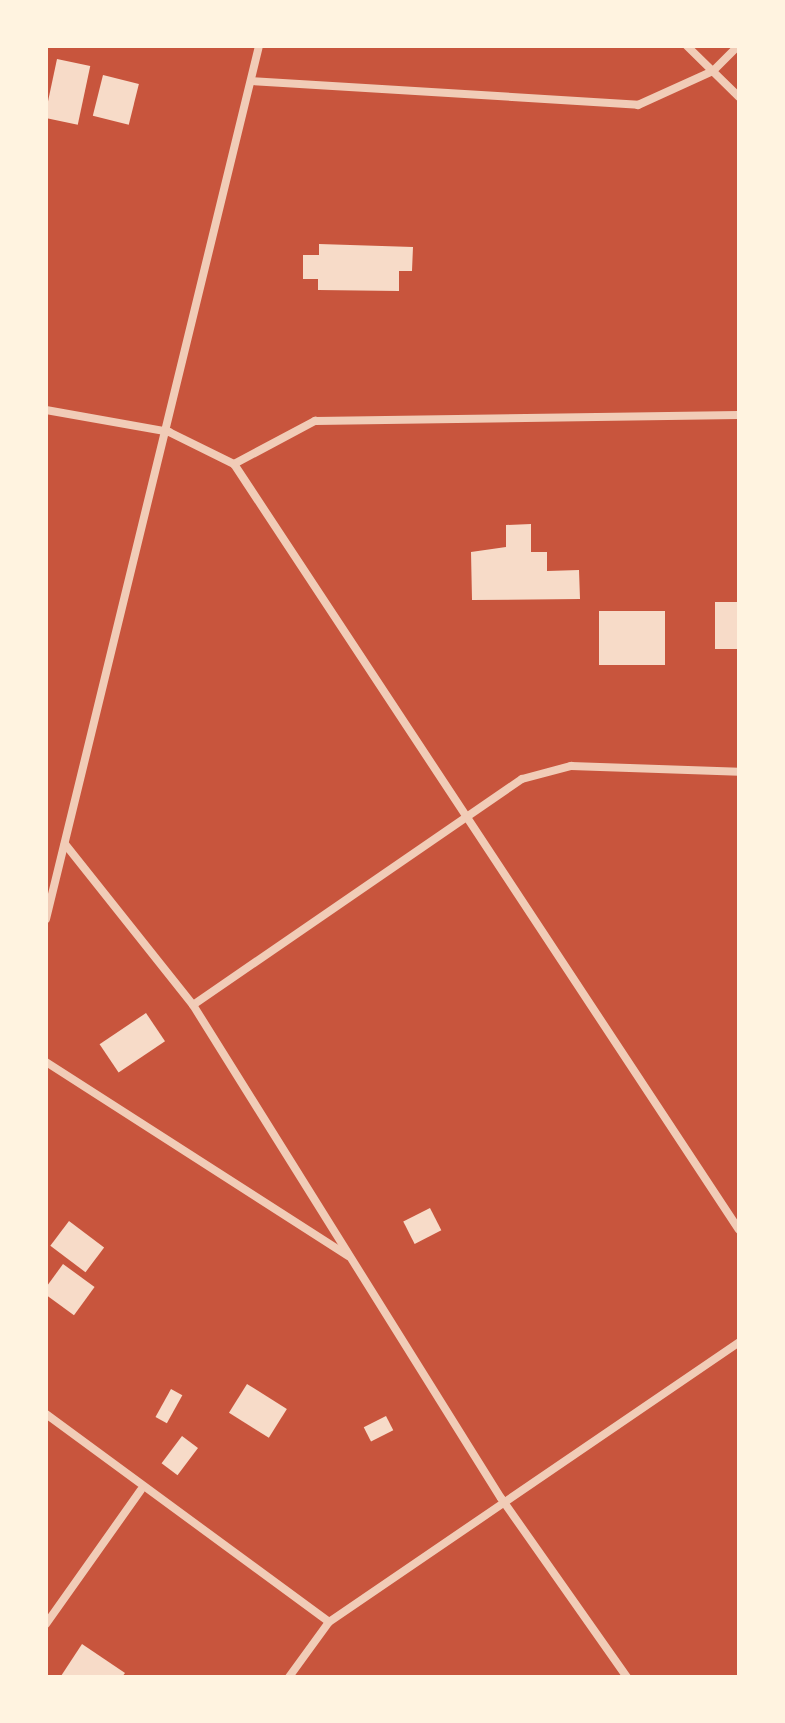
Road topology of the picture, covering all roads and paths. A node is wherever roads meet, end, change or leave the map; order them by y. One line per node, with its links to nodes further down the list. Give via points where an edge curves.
1 (259, 46): 5 (street)
2 (687, 46): 4 (street)
3 (738, 46): 4 (street)
4 (713, 71): 5 (street, via 638,105); 6 (street)
5 (251, 81): 9 (street)
6 (739, 97)
7 (46, 410): 9 (street)
8 (739, 415): 10 (street, via 315,421)
9 (169, 432): 10 (street); 13 (street)
10 (234, 464): 12 (street)
11 (739, 772): 12 (street, via 571,766 522,779)
12 (464, 813): 15 (street); 17 (street)
13 (65, 844): 14 (street); 15 (street)
14 (46, 919)
15 (193, 1005): 18 (street)
16 (46, 1062): 18 (street)
17 (739, 1230)
18 (352, 1259): 22 (street)
19 (739, 1342): 22 (street)
20 (46, 1414): 21 (street)
21 (141, 1490): 23 (street); 24 (street)
22 (501, 1498): 23 (street); 26 (street)
23 (329, 1622): 25 (street)
24 (46, 1624)
25 (289, 1677)
26 (627, 1677)

